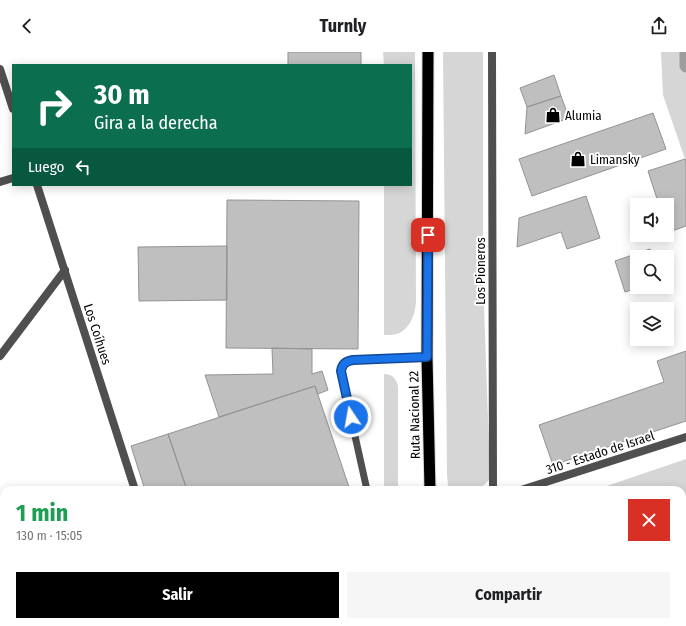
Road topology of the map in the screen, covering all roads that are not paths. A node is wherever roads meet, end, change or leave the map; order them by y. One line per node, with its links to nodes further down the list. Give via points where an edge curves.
1 (428, 52): 10 (highway, Ruta Nacional 22)
2 (492, 52): 15 (street, Los Pioneros)
3 (0, 69): 4 (street)
4 (12, 106)
5 (12, 178): 6 (street)
6 (0, 182)
7 (37, 186): 8 (street, Los Coíhues)
8 (65, 270): 9 (street); 12 (street, Los Coíhues)
9 (0, 356)
10 (427, 357): 13 (lane, via 353,360 342,366 341,373); 14 (highway, Ruta Nacional 22)
11 (686, 437): 16 (street, 310 - Estado de Israel)
12 (134, 486)
13 (366, 486)
14 (430, 486)
15 (493, 486)
16 (533, 486)

